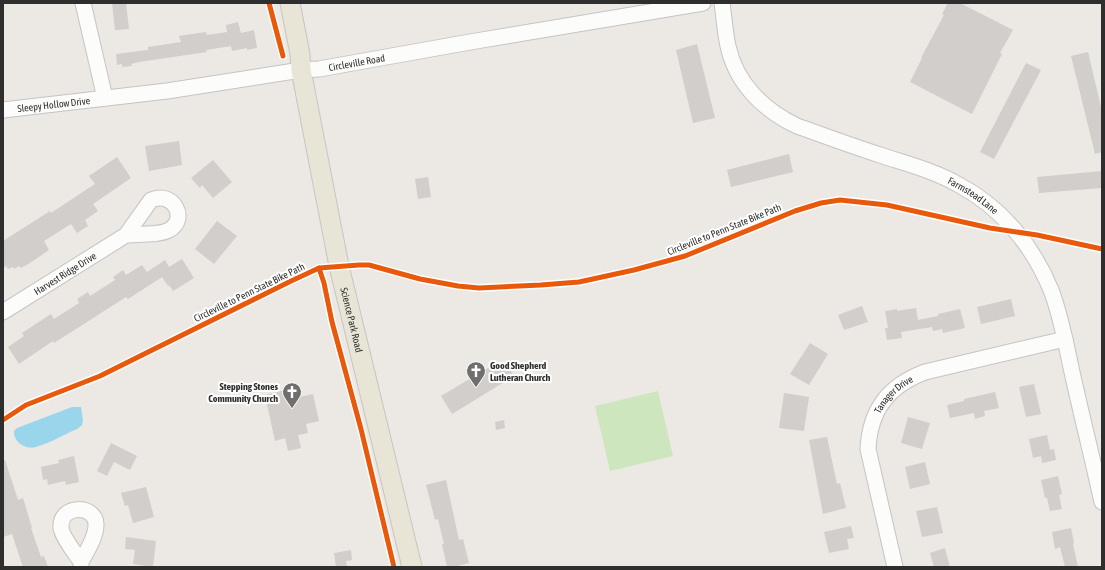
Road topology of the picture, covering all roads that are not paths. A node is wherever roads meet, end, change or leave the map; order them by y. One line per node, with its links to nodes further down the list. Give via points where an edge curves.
1 (83, 3): 6 (street)
2 (290, 3): 5 (main road, Science Park Road)
3 (703, 3): 5 (street, Circleville Road)
4 (722, 3): 10 (street, Farmstead Lane, via 733,63 751,93 782,119 797,126 940,176 979,197 1016,231 1043,272)
5 (301, 70): 6 (street, Circleville Road); 12 (main road, Science Park Road, via 339,266)
6 (105, 98): 7 (street, Sleepy Hollow Drive)
7 (3, 110)
8 (126, 235): 9 (street, Harvest Ridge Drive)
9 (3, 312)
10 (1065, 340): 11 (street, Farmstead Lane); 13 (street, Tanager Drive, via 924,372 899,385 887,395 872,422 868,449)
11 (1102, 502)
12 (412, 567)
13 (895, 567)

